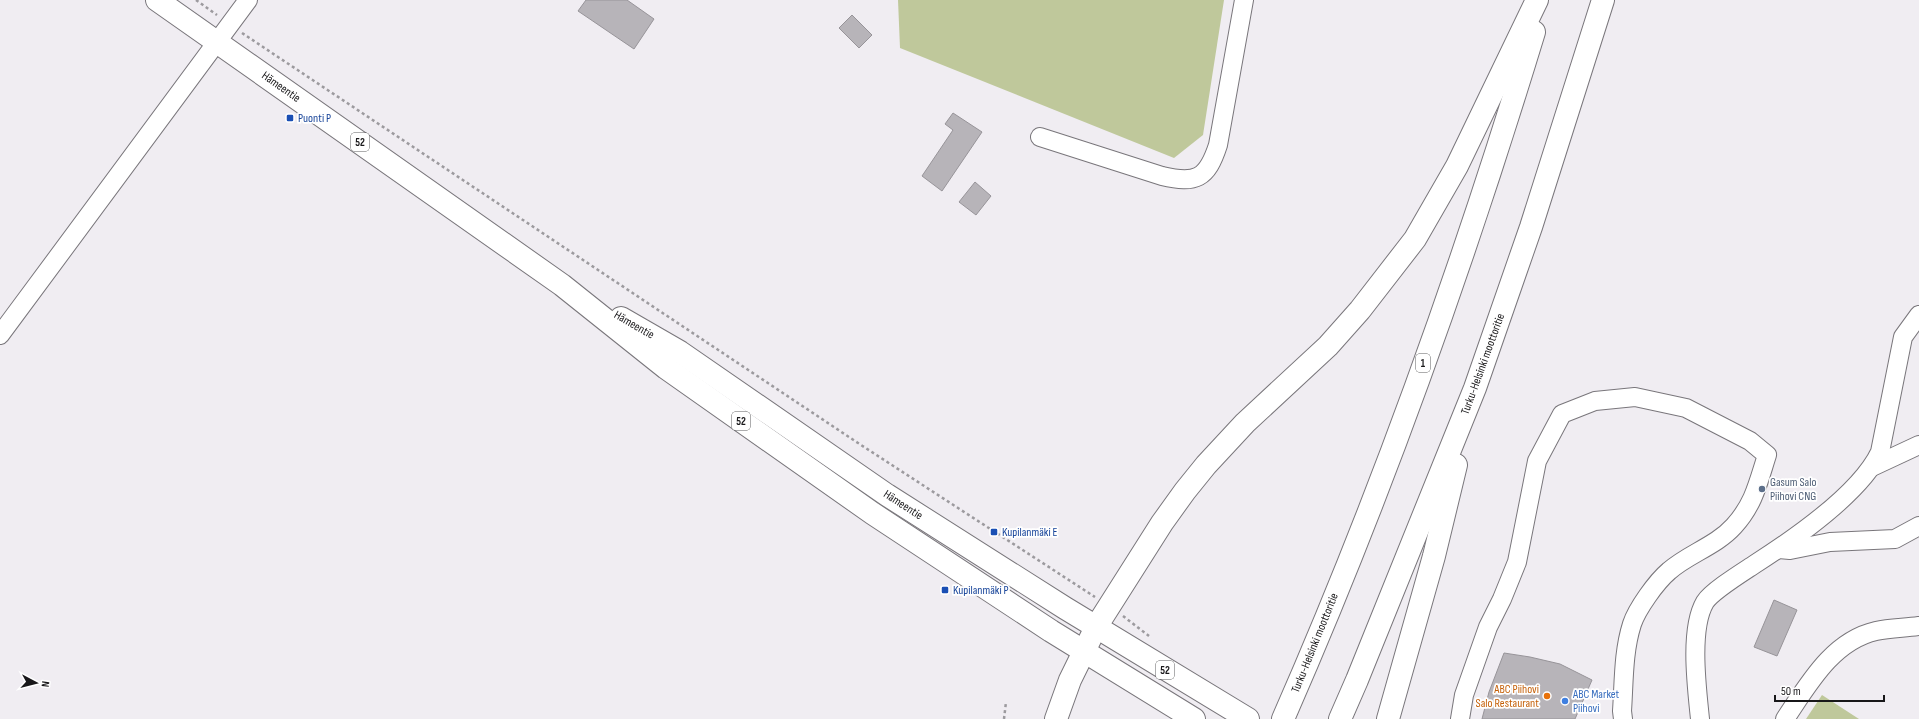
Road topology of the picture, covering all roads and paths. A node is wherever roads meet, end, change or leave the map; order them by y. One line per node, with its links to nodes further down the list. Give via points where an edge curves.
1 (157, 0): 9 (main road, Hämeentie / 52)
2 (196, 0): 8 (path)
3 (248, 0): 8 (street)
4 (1244, 0): 10 (street, via 1218,145 1213,160 1199,176 1180,180 1162,176)
5 (1537, 0): 19 (main road, via 1457,166 1415,239 1360,310 1328,346 1246,423 1206,465 1162,523)
6 (1544, 0): 29 (main road, Turku-Helsinki moottoritie / 1, via 1446,303 1370,507)
7 (1603, 0): 14 (main road, Turku-Helsinki moottoritie, via 1531,226)
8 (230, 24): 9 (street); 19 (path, via 858,443)
9 (218, 42): 11 (main road, Hämeentie / 52); 13 (street)
10 (1040, 137)
11 (562, 284): 21 (main road, Hämeentie / 52, via 680,352 887,495); 22 (main road, Hämeentie / 52, via 666,368 820,477)
12 (1919, 315): 16 (street, via 1903,337 1880,452)
13 (0, 335)
14 (1475, 388): 30 (main road, Turku-Helsinki moottoritie); 31 (main road, via 1434,556)
15 (1919, 445): 16 (street)
16 (1874, 466): 18 (street, via 1834,506)
17 (1919, 526): 18 (street, via 1895,539 1830,542 1790,550)
18 (1779, 548): 35 (street, via 1728,582 1705,602 1695,634)
19 (1110, 606): 21 (main road)
20 (1919, 626): 36 (street, via 1875,631 1851,640 1817,670)
21 (1096, 627): 22 (main road); 25 (main road, Hämeentie / 52)
22 (1083, 652): 27 (main road); 28 (main road, Hämeentie / 52)
23 (1624, 683): 32 (street, via 1626,654 1633,623 1645,601 1669,571 1733,527 1753,499 1767,455 1750,441 1686,408 1635,397 1595,401 1562,414 1537,461 1517,562 1488,627 1464,695); 33 (street); 34 (street)
24 (1006, 702): 26 (path)
25 (1242, 715)
26 (1004, 719)
27 (1056, 719)
28 (1194, 719)
29 (1283, 719)
30 (1340, 719)
31 (1388, 719)
32 (1460, 719)
33 (1623, 719)
34 (1636, 719)
35 (1700, 719)
36 (1785, 719)

